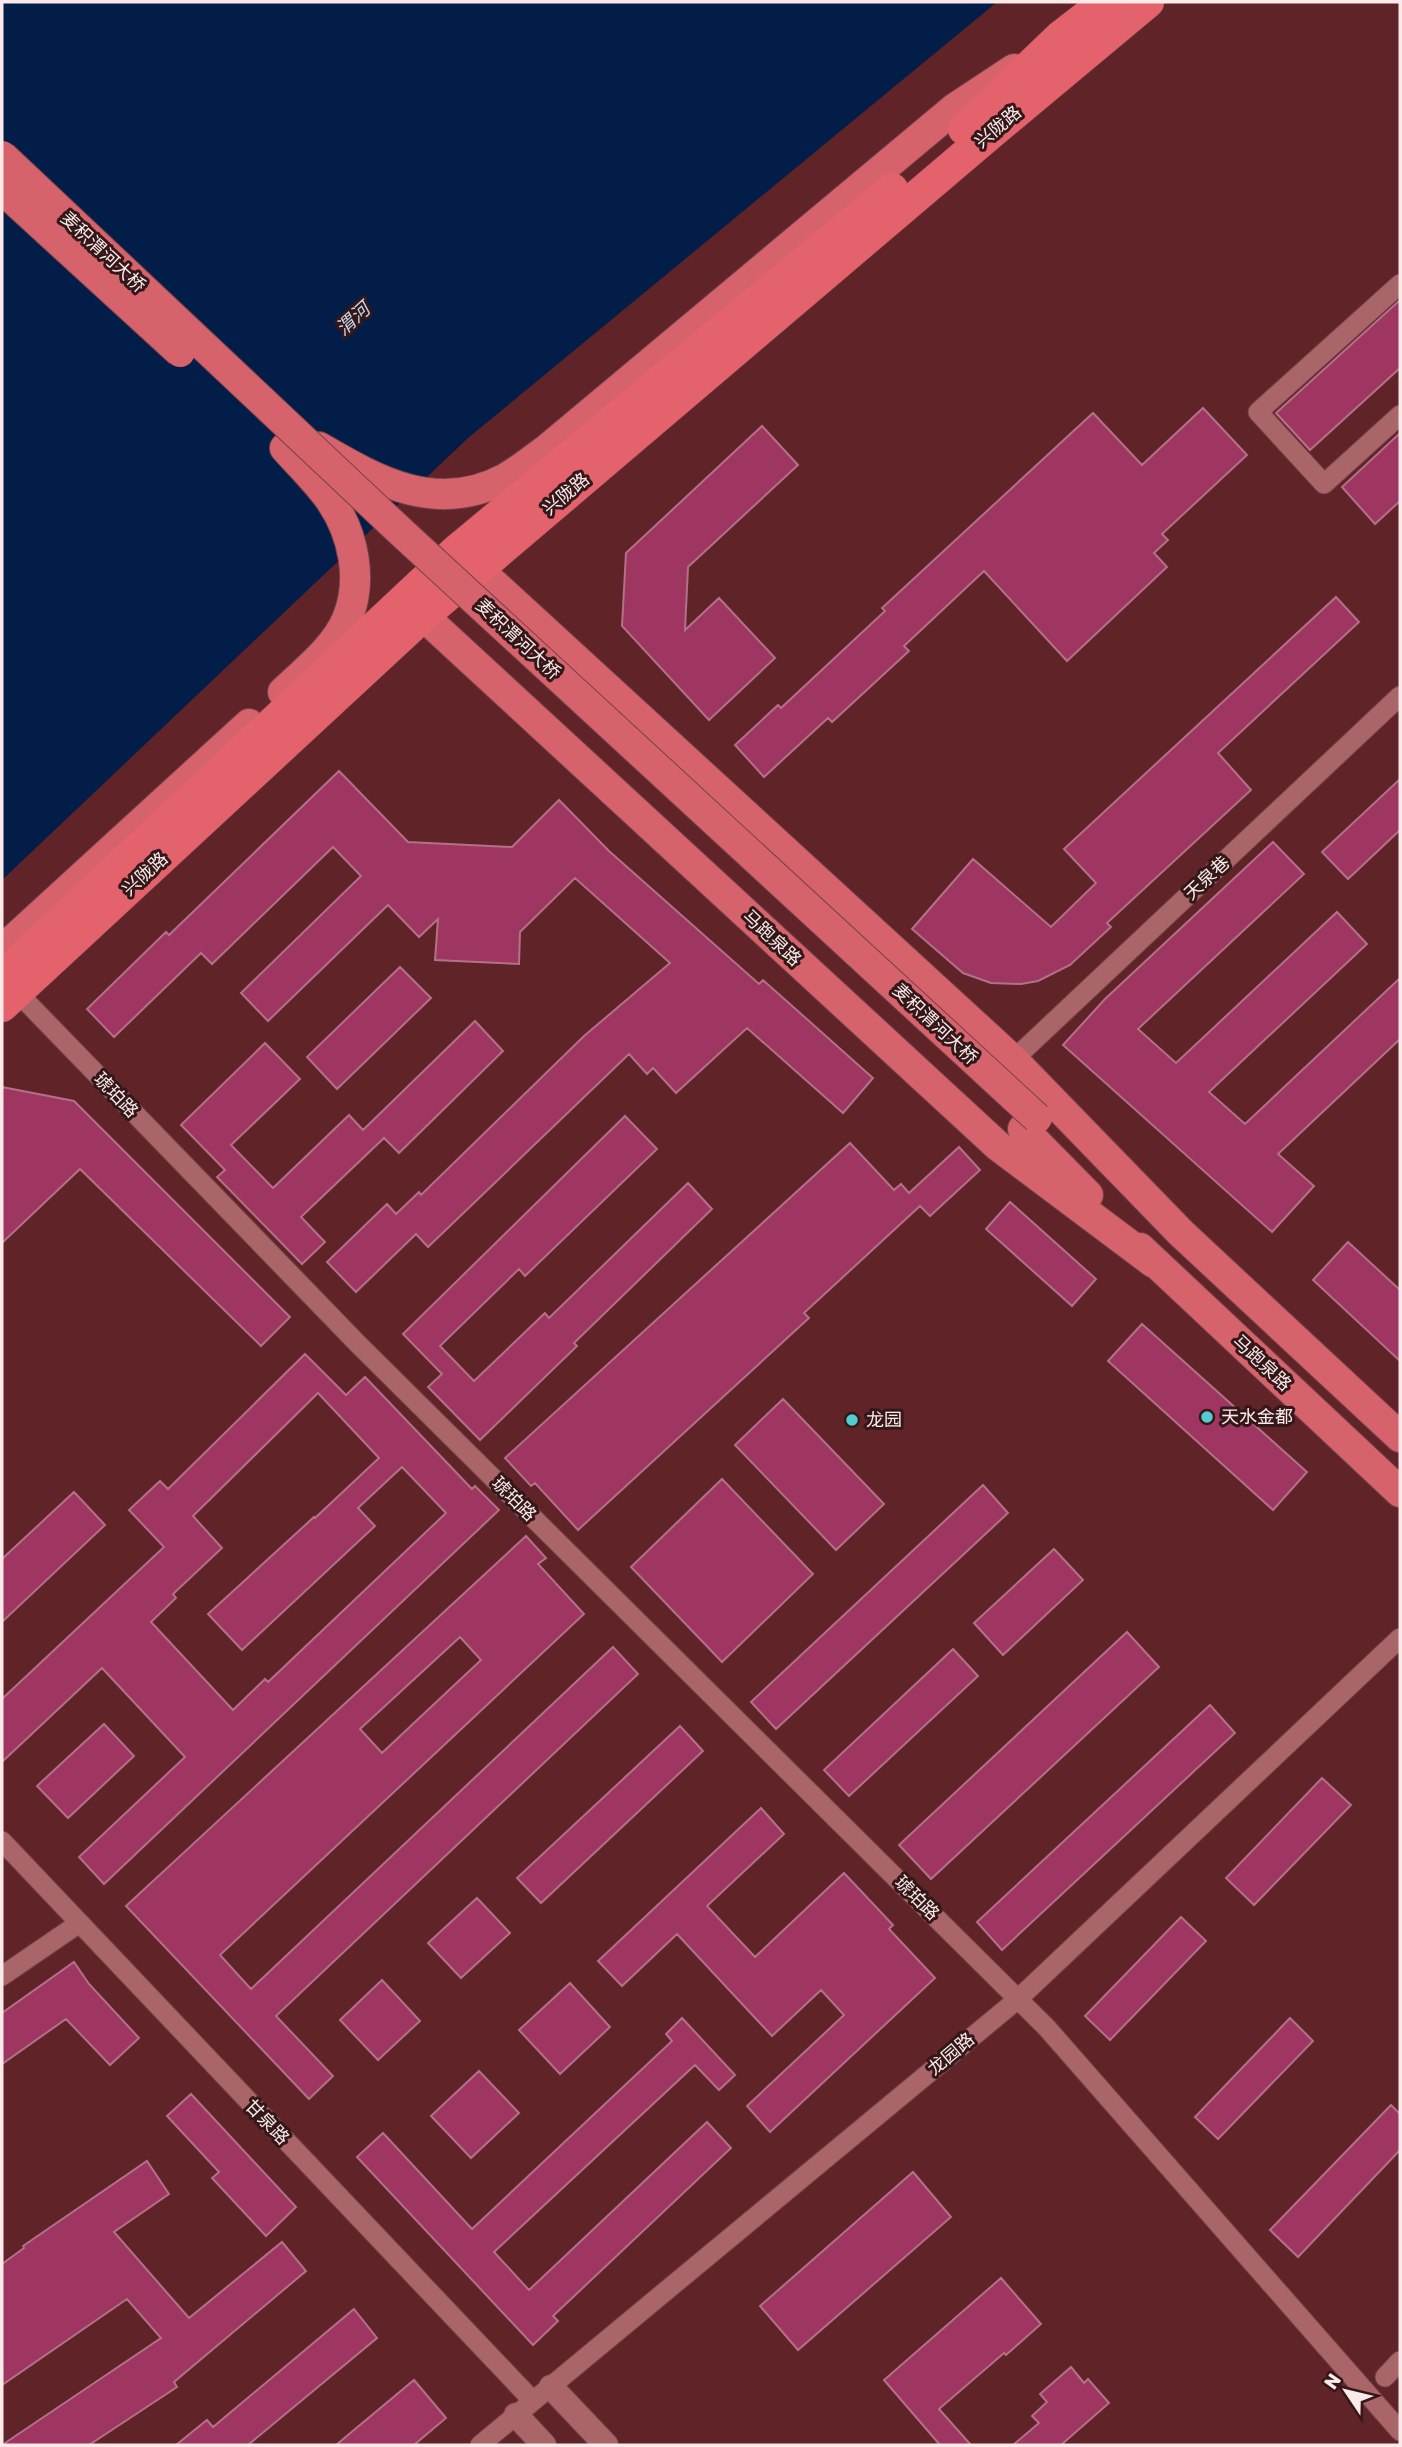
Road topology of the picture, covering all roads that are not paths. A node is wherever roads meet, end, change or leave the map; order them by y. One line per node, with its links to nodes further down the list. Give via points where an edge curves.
1 (1105, 2): 3 (highway, 兴陇路)
2 (1148, 2): 9 (highway, 兴陇路)
3 (1060, 37): 8 (main road, bridge, via 955,108 546,450 505,478 474,491 441,495 404,489); 9 (highway, 兴陇路, via 974,120)
4 (2, 156): 8 (main road, 麦积渭河大桥, bridge)
5 (2, 189): 8 (main road, 麦积渭河大桥, bridge)
6 (1400, 284): 7 (street, via 1258,412 1324,484)
7 (1400, 415)
8 (290, 440): 12 (main road, via 347,531 355,561 355,588 347,620 326,650 282,693); 15 (main road, 麦积渭河大桥, bridge)
9 (468, 559): 10 (highway, 兴陇路); 14 (main road)
10 (413, 607): 13 (highway, 兴陇路); 17 (main road, 马跑泉路, via 998,1146)
11 (1400, 696): 14 (street, 天泉巷)
12 (2, 950)
13 (7, 992): 24 (street, 琥珀路)
14 (1013, 1060): 16 (main road)
15 (1030, 1124): 16 (main road); 17 (main road, 马跑泉路)
16 (1181, 1233): 18 (main road)
17 (1154, 1263): 19 (main road, 马跑泉路)
18 (1400, 1437)
19 (1400, 1492)
20 (1400, 1638): 24 (street, 龙园路)
21 (2, 1841): 22 (street, 甘泉路)
22 (78, 1924): 23 (street); 27 (street, 甘泉路)
23 (2, 1976)
24 (1018, 1999): 27 (street, 龙园路); 28 (street, 琥珀路)
25 (1400, 2361): 26 (street)
26 (1385, 2377)
27 (533, 2401): 29 (street, 龙园路); 30 (street); 31 (street)
28 (1400, 2431)
29 (480, 2445)
30 (544, 2445)
31 (606, 2445)

